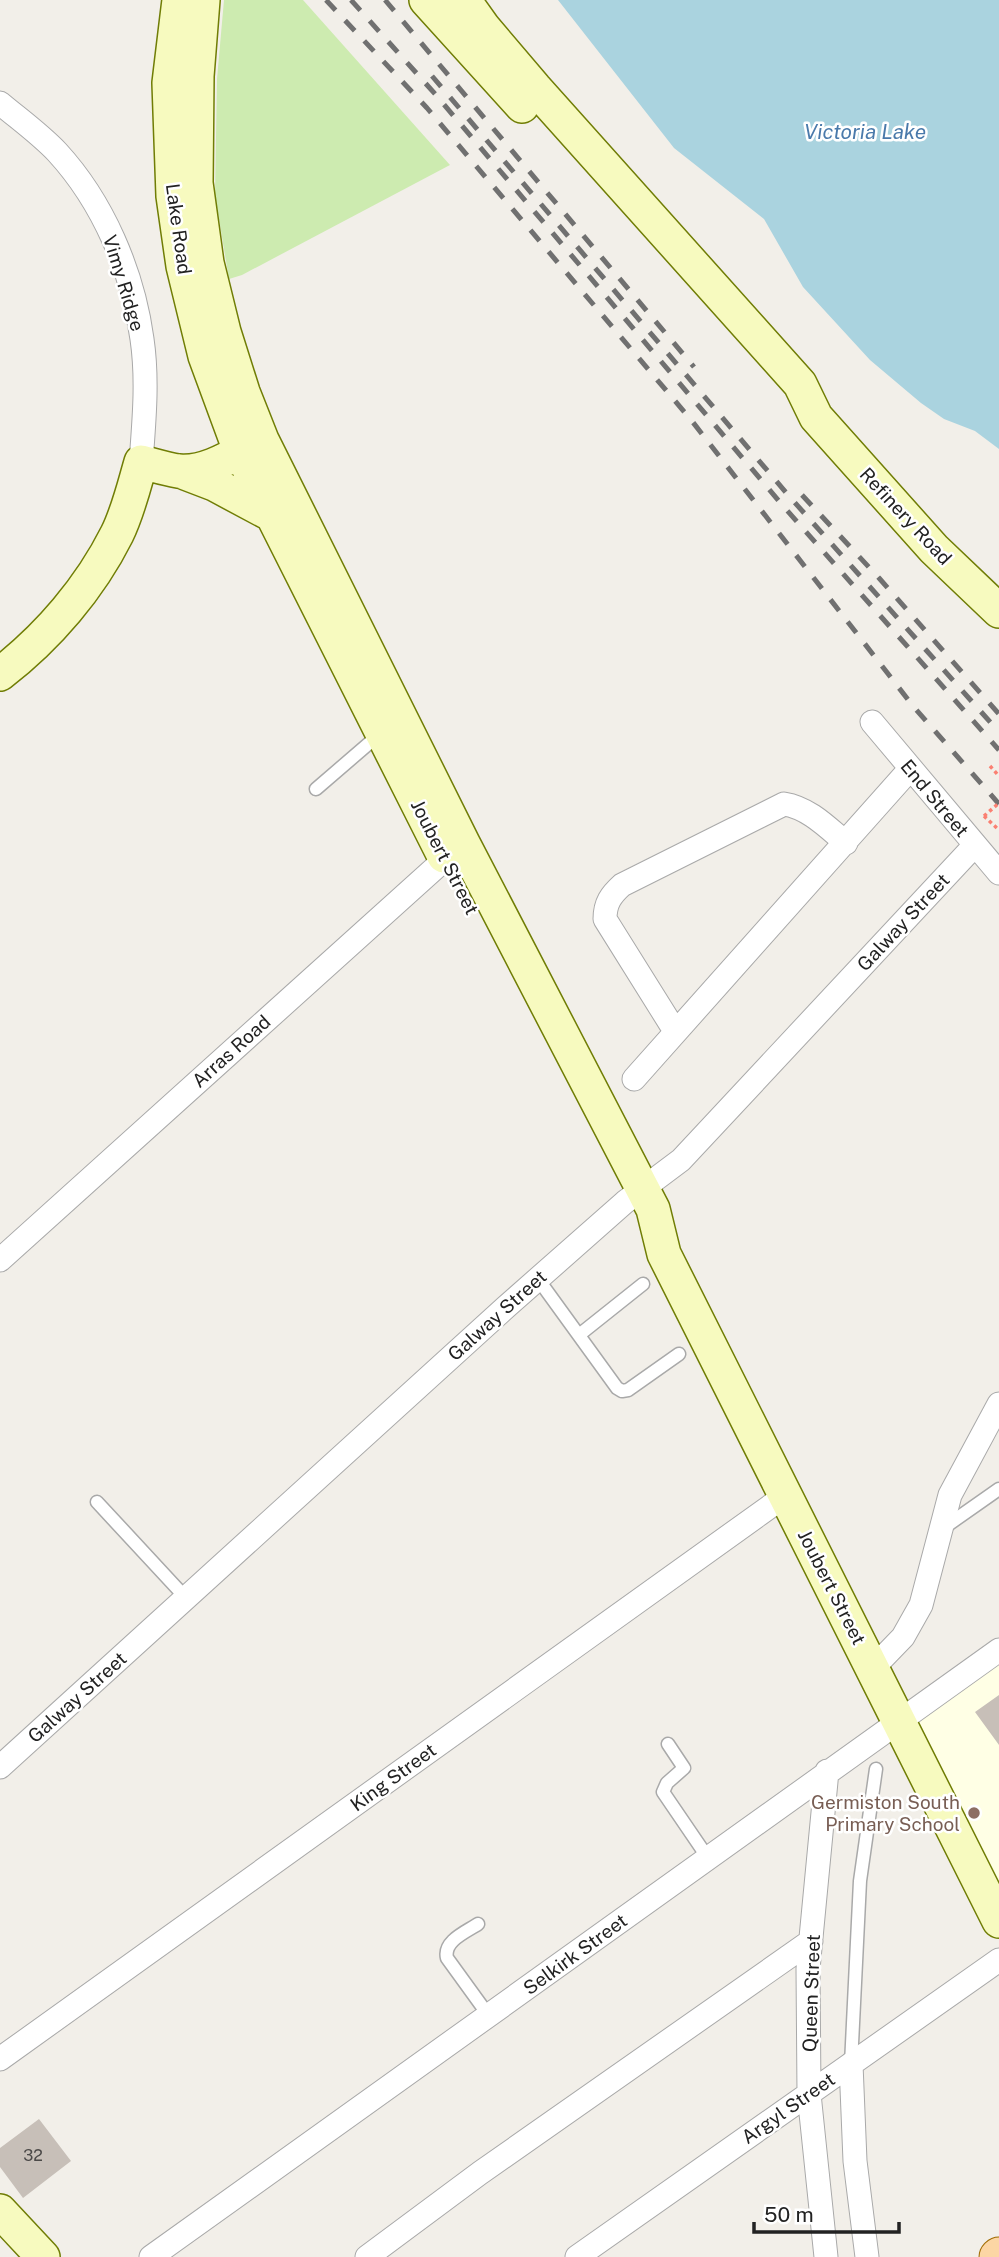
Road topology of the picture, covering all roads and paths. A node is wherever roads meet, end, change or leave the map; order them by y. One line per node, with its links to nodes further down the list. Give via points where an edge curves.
1 (179, 0): 7 (main road, Lake Road, via 169,83 173,196 183,266 209,368)
2 (203, 0): 7 (main road, Lake Road, via 196,183 202,232)
3 (426, 0): 6 (main road, via 784,398)
4 (464, 0): 6 (main road, via 535,88 800,384)
5 (0, 103): 8 (street, Vimy Ridge, via 57,152 78,179 93,199 122,263 142,339 145,404)
6 (816, 416): 11 (main road, Refinery Road, via 934,549)
7 (251, 446): 9 (main road, via 212,465); 10 (main road, Joubert Street); 23 (main road, Joubert Street)
8 (141, 462): 9 (main road); 12 (main road, Vimy Ridge, via 118,532 77,598)
9 (178, 471): 10 (main road)
10 (272, 515): 14 (main road, Joubert Street)
11 (999, 611)
12 (0, 674)
13 (872, 722): 16 (street, End Street)
14 (382, 733): 18 (lane); 23 (main road, Joubert Street)
15 (990, 766): 17 (path)
16 (910, 769): 21 (street); 22 (street, End Street)
17 (999, 776)
18 (316, 789)
19 (999, 803): 20 (path, bridge, via 984,816)
20 (999, 830)
21 (846, 843): 25 (street); 25 (street, via 811,814 784,804 622,885 610,896 606,919)
22 (975, 845): 24 (street, End Street); 27 (street, Galway Street, via 681,1160)
23 (454, 850): 27 (main road, Joubert Street); 28 (street, Arras Road)
24 (999, 873)
25 (675, 1031): 26 (street)
26 (634, 1079)
27 (634, 1196): 29 (street, Galway Street); 35 (main road, Joubert Street, via 653,1209 664,1254)
28 (0, 1260)
29 (538, 1279): 31 (lane); 38 (street, Galway Street)
30 (643, 1284): 31 (lane)
31 (579, 1335): 32 (lane, via 622,1391)
32 (680, 1354)
33 (999, 1404): 37 (street, via 950,1495)
34 (999, 1489): 37 (lane)
35 (786, 1495): 40 (main road, Joubert Street); 52 (street, King Street)
36 (97, 1502): 38 (lane)
37 (940, 1531): 40 (street, via 921,1605 902,1637)
38 (186, 1598): 43 (street, Galway Street)
39 (999, 1650): 41 (street, Selkirk Street)
40 (873, 1668): 41 (main road, Joubert Street)
41 (898, 1722): 45 (street, Selkirk Street); 47 (main road, Joubert Street)
42 (668, 1744): 46 (lane, via 684,1768 663,1792)
43 (0, 1767)
44 (876, 1769): 53 (lane, via 860,1881)
45 (827, 1772): 46 (street, Selkirk Street); 49 (street, Queen Street)
46 (708, 1858): 51 (street, Selkirk Street)
47 (999, 1920)
48 (478, 1924): 51 (lane, via 445,1951)
49 (811, 1941): 54 (street, Queen Street); 58 (street)
50 (999, 1960): 53 (street, Argyl Street)
51 (489, 2015): 57 (street, Selkirk Street)
52 (0, 2059)
53 (850, 2064): 54 (street, Argyl Street); 61 (street, via 855,2161)
54 (809, 2094): 59 (street, Argyl Street); 60 (street, Queen Street)
55 (0, 2211): 56 (main road)
56 (43, 2257)
57 (151, 2257)
58 (367, 2257)
59 (577, 2257)
60 (826, 2257)
61 (867, 2257)

